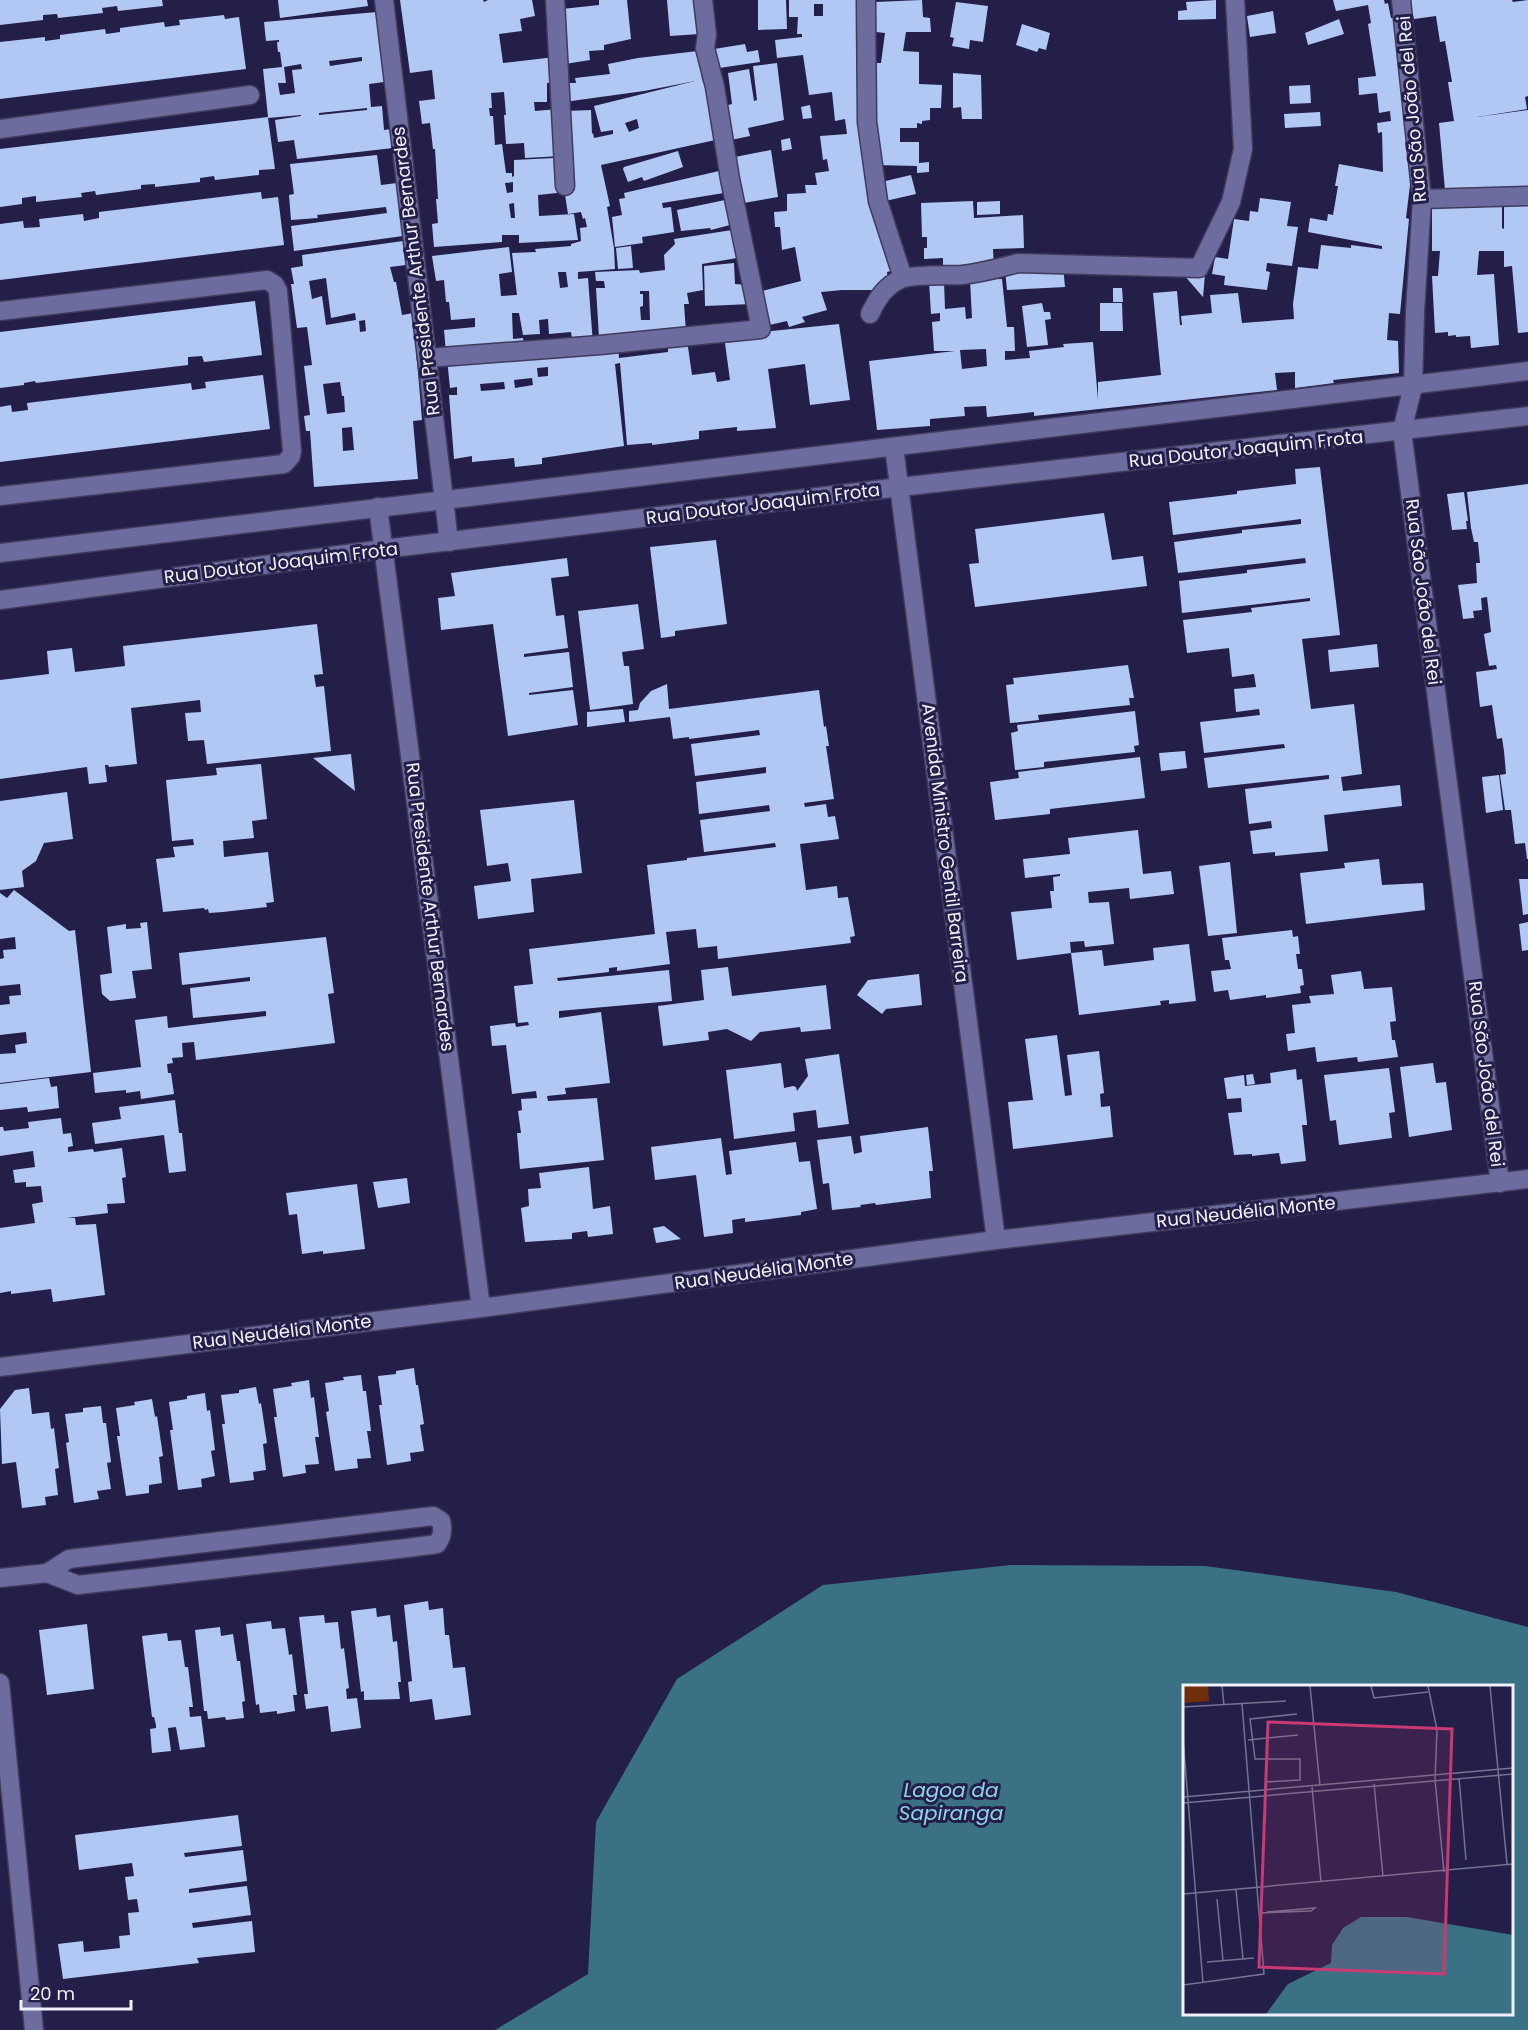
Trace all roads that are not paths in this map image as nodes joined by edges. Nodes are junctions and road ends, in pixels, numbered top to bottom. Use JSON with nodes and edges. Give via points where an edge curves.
{"nodes":[{"id":1,"x":384,"y":0,"type":"edge"},
{"id":2,"x":555,"y":0,"type":"edge"},
{"id":3,"x":703,"y":0,"type":"edge"},
{"id":4,"x":867,"y":0,"type":"edge"},
{"id":5,"x":1235,"y":0,"type":"edge"},
{"id":6,"x":1401,"y":0,"type":"edge"},
{"id":7,"x":250,"y":95,"type":"dead end"},
{"id":8,"x":0,"y":129,"type":"edge"},
{"id":9,"x":565,"y":186,"type":"dead end"},
{"id":10,"x":1528,"y":196,"type":"edge"},
{"id":11,"x":1422,"y":199,"type":"junction"},
{"id":12,"x":903,"y":278,"type":"junction"},
{"id":13,"x":0,"y":311,"type":"edge"},
{"id":14,"x":870,"y":314,"type":"dead end"},
{"id":15,"x":427,"y":358,"type":"junction"},
{"id":16,"x":1528,"y":371,"type":"edge"},
{"id":17,"x":1413,"y":386,"type":"junction"},
{"id":18,"x":1528,"y":416,"type":"edge"},
{"id":19,"x":1402,"y":431,"type":"junction"},
{"id":20,"x":894,"y":447,"type":"junction"},
{"id":21,"x":900,"y":487,"type":"junction"},
{"id":22,"x":0,"y":496,"type":"edge"},
{"id":23,"x":443,"y":500,"type":"junction"},
{"id":24,"x":378,"y":507,"type":"junction"},
{"id":25,"x":448,"y":542,"type":"junction"},
{"id":26,"x":384,"y":549,"type":"junction"},
{"id":27,"x":0,"y":553,"type":"edge"},
{"id":28,"x":0,"y":600,"type":"edge"},
{"id":29,"x":1528,"y":1179,"type":"edge"},
{"id":30,"x":1500,"y":1183,"type":"junction"},
{"id":31,"x":996,"y":1240,"type":"junction"},
{"id":32,"x":481,"y":1308,"type":"junction"},
{"id":33,"x":0,"y":1366,"type":"edge"},
{"id":34,"x":46,"y":1573,"type":"junction"},
{"id":35,"x":0,"y":1578,"type":"edge"},
{"id":36,"x":0,"y":1683,"type":"edge"},
{"id":37,"x":34,"y":2030,"type":"edge"}],
"edges":[{"from":1,"to":15,"type":"street","name":"Rua Presidente Arthur Bernardes"},
{"from":2,"to":9,"type":"street"},
{"from":3,"to":15,"type":"street","via":[[705,48],[761,329]]},
{"from":4,"to":12,"type":"street","via":[[867,122],[878,201]]},
{"from":5,"to":12,"type":"street","via":[[1243,149],[1231,202],[1199,268],[1018,263],[963,275]]},
{"from":6,"to":11,"type":"street","name":"Rua São João del Rei"},
{"from":7,"to":8,"type":"street"},
{"from":10,"to":11,"type":"street"},
{"from":11,"to":17,"type":"street","name":"Rua São João del Rei"},
{"from":12,"to":14,"type":"street","via":[[887,287]]},
{"from":13,"to":22,"type":"street","via":[[272,282],[278,291],[292,451],[284,464]]},
{"from":15,"to":23,"type":"street","name":"Rua Presidente Arthur Bernardes"},
{"from":16,"to":17,"type":"street"},
{"from":17,"to":19,"type":"street","name":"Rua São João del Rei"},
{"from":17,"to":20,"type":"street"},
{"from":18,"to":19,"type":"street","name":"Rua Doutor Joaquim Frota"},
{"from":19,"to":21,"type":"street","name":"Rua Doutor Joaquim Frota"},
{"from":19,"to":30,"type":"street","name":"Rua São João del Rei"},
{"from":20,"to":21,"type":"street","name":"Avenida Ministro Gentil Barreira"},
{"from":20,"to":23,"type":"street"},
{"from":21,"to":25,"type":"street","name":"Rua Doutor Joaquim Frota"},
{"from":21,"to":31,"type":"street","name":"Avenida Ministro Gentil Barreira"},
{"from":23,"to":24,"type":"street"},
{"from":23,"to":25,"type":"street","name":"Rua Presidente Arthur Bernardes"},
{"from":24,"to":26,"type":"street","name":"Rua Presidente Arthur Bernardes"},
{"from":24,"to":27,"type":"street"},
{"from":25,"to":26,"type":"street","name":"Rua Doutor Joaquim Frota"},
{"from":26,"to":28,"type":"street","name":"Rua Doutor Joaquim Frota"},
{"from":26,"to":32,"type":"street","name":"Rua Presidente Arthur Bernardes"},
{"from":29,"to":30,"type":"street","name":"Rua Neudélia Monte"},
{"from":30,"to":31,"type":"street","name":"Rua Neudélia Monte"},
{"from":31,"to":32,"type":"street","name":"Rua Neudélia Monte"},
{"from":32,"to":33,"type":"street","name":"Rua Neudélia Monte"},
{"from":34,"to":34,"type":"street","via":[[78,1585],[407,1548],[437,1544],[442,1526],[433,1516],[69,1559]]},
{"from":34,"to":35,"type":"street"},
{"from":36,"to":37,"type":"street"}]}
